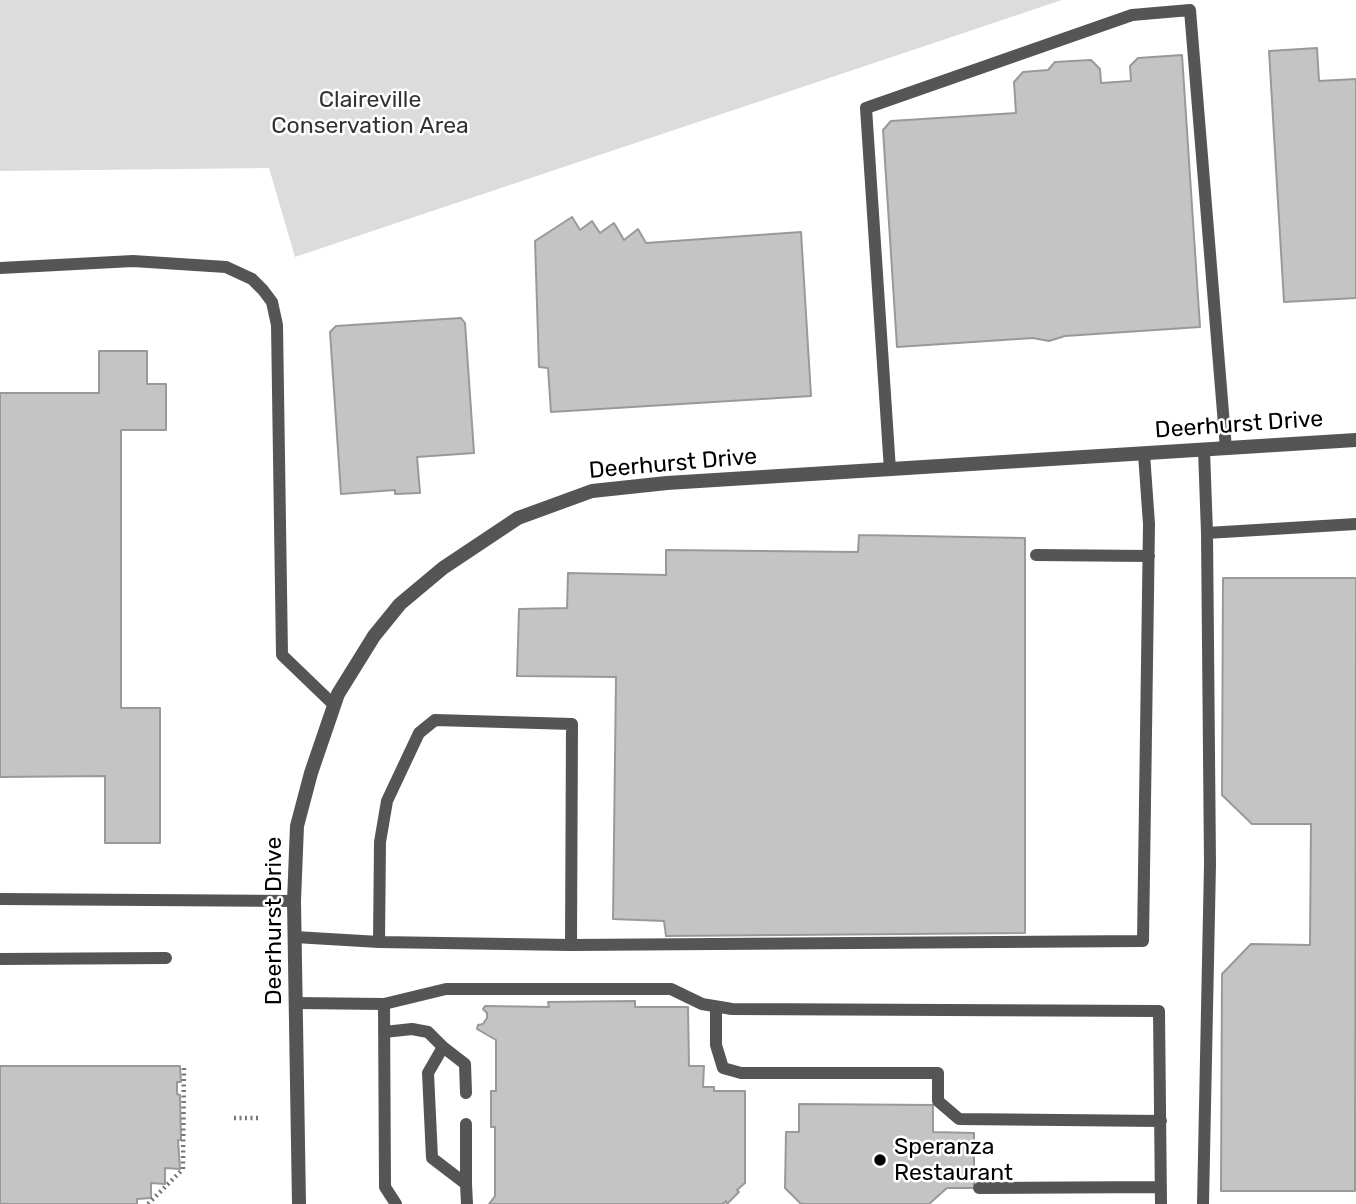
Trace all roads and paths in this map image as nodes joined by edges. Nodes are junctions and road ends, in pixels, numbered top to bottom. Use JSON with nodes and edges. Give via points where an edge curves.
{"nodes":[{"id":1,"x":0,"y":268,"type":"edge"},
{"id":2,"x":1356,"y":440,"type":"edge"},
{"id":3,"x":1226,"y":449,"type":"junction"},
{"id":4,"x":1204,"y":450,"type":"junction"},
{"id":5,"x":1144,"y":454,"type":"junction"},
{"id":6,"x":890,"y":470,"type":"junction"},
{"id":7,"x":1356,"y":524,"type":"edge"},
{"id":8,"x":1207,"y":533,"type":"junction"},
{"id":9,"x":1036,"y":555,"type":"dead end"},
{"id":10,"x":1149,"y":556,"type":"junction"},
{"id":11,"x":334,"y":705,"type":"junction"},
{"id":12,"x":0,"y":899,"type":"edge"},
{"id":13,"x":294,"y":901,"type":"junction"},
{"id":14,"x":295,"y":937,"type":"junction"},
{"id":15,"x":379,"y":942,"type":"junction"},
{"id":16,"x":571,"y":945,"type":"junction"},
{"id":17,"x":166,"y":958,"type":"dead end"},
{"id":18,"x":0,"y":960,"type":"edge"},
{"id":19,"x":296,"y":1003,"type":"junction"},
{"id":20,"x":384,"y":1004,"type":"junction"},
{"id":21,"x":716,"y":1007,"type":"junction"},
{"id":22,"x":384,"y":1031,"type":"junction"},
{"id":23,"x":443,"y":1047,"type":"junction"},
{"id":24,"x":184,"y":1065,"type":"dead end"},
{"id":25,"x":466,"y":1093,"type":"dead end"},
{"id":26,"x":234,"y":1118,"type":"dead end"},
{"id":27,"x":260,"y":1118,"type":"dead end"},
{"id":28,"x":1161,"y":1121,"type":"junction"},
{"id":29,"x":467,"y":1124,"type":"dead end"},
{"id":30,"x":466,"y":1184,"type":"junction"},
{"id":31,"x":1161,"y":1187,"type":"junction"},
{"id":32,"x":979,"y":1188,"type":"dead end"},
{"id":33,"x":148,"y":1204,"type":"edge"},
{"id":34,"x":299,"y":1204,"type":"edge"},
{"id":35,"x":396,"y":1204,"type":"edge"},
{"id":36,"x":467,"y":1204,"type":"edge"},
{"id":37,"x":1161,"y":1204,"type":"edge"},
{"id":38,"x":1203,"y":1204,"type":"edge"}],
"edges":[{"from":1,"to":11,"type":"lane","via":[[133,261],[226,267],[252,279],[272,302],[278,349],[282,655]]},
{"from":2,"to":3,"type":"street","name":"Deerhurst Drive"},
{"from":3,"to":4,"type":"street","name":"Deerhurst Drive"},
{"from":3,"to":6,"type":"lane","via":[[1190,10],[1132,15],[866,108]]},
{"from":4,"to":5,"type":"street","name":"Deerhurst Drive"},
{"from":4,"to":8,"type":"lane"},
{"from":5,"to":6,"type":"street","name":"Deerhurst Drive"},
{"from":5,"to":10,"type":"lane"},
{"from":6,"to":11,"type":"street","name":"Deerhurst Drive","via":[[592,492],[518,518],[443,568],[400,604],[374,636]]},
{"from":7,"to":8,"type":"lane"},
{"from":8,"to":38,"type":"lane","via":[[1210,864]]},
{"from":9,"to":10,"type":"lane"},
{"from":10,"to":16,"type":"lane","via":[[1143,941]]},
{"from":11,"to":13,"type":"street","name":"Deerhurst Drive","via":[[297,826]]},
{"from":12,"to":13,"type":"lane"},
{"from":13,"to":14,"type":"street","name":"Deerhurst Drive"},
{"from":14,"to":15,"type":"lane"},
{"from":14,"to":19,"type":"street","name":"Deerhurst Drive"},
{"from":15,"to":16,"type":"lane"},
{"from":15,"to":16,"type":"lane","via":[[380,842],[387,801],[419,733],[435,720],[572,724]]},
{"from":17,"to":18,"type":"lane"},
{"from":19,"to":20,"type":"lane"},
{"from":19,"to":34,"type":"street","name":"Deerhurst Drive"},
{"from":20,"to":21,"type":"lane","via":[[446,989],[671,989]]},
{"from":20,"to":22,"type":"lane"},
{"from":21,"to":28,"type":"lane","via":[[716,1045],[723,1068],[741,1073],[938,1073],[938,1101],[959,1119]]},
{"from":21,"to":28,"type":"lane","via":[[1159,1011]]},
{"from":22,"to":23,"type":"lane","via":[[428,1032]]},
{"from":22,"to":35,"type":"lane","via":[[384,1187]]},
{"from":23,"to":25,"type":"lane","via":[[465,1064]]},
{"from":23,"to":30,"type":"lane","via":[[428,1073],[432,1158]]},
{"from":24,"to":33,"type":"path","via":[[183,1169]]},
{"from":26,"to":27,"type":"path"},
{"from":28,"to":31,"type":"lane"},
{"from":29,"to":30,"type":"lane"},
{"from":30,"to":36,"type":"lane"},
{"from":31,"to":32,"type":"lane"},
{"from":31,"to":37,"type":"lane"}]}
